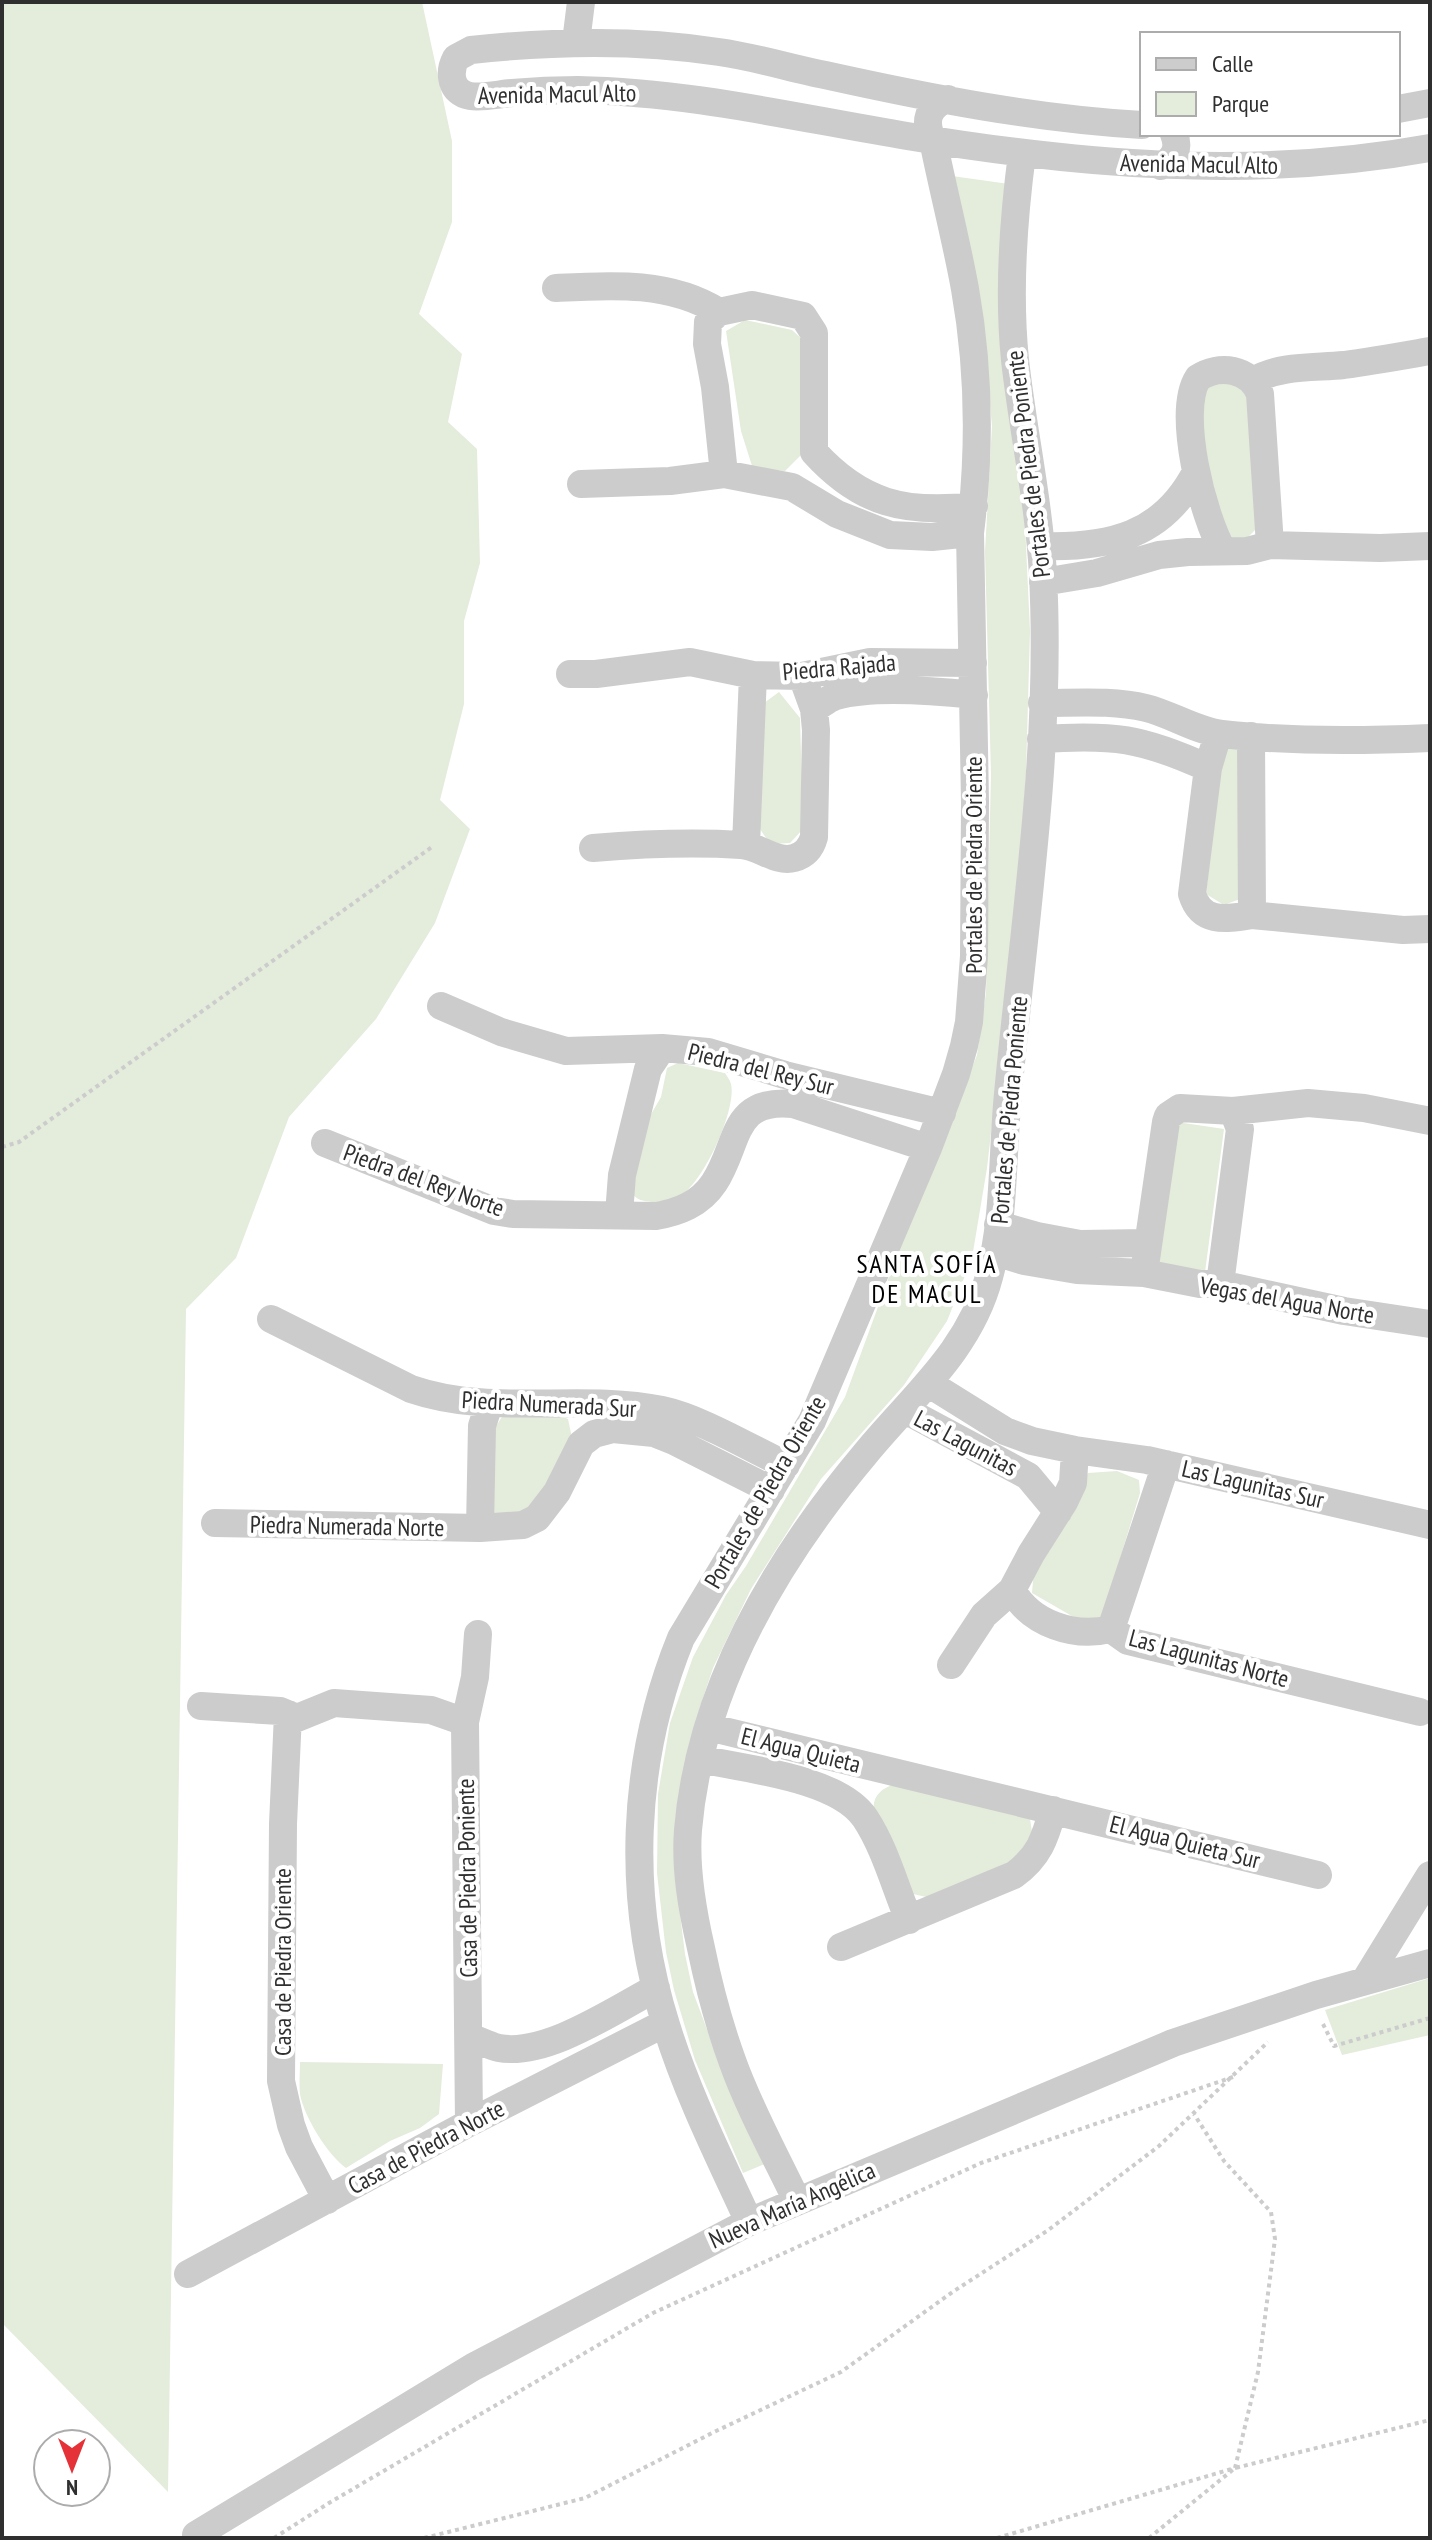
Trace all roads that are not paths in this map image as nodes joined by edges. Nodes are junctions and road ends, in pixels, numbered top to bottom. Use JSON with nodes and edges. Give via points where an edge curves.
{"nodes":[{"id":1,"x":581,"y":2,"type":"edge"},
{"id":2,"x":576,"y":42,"type":"junction"},
{"id":3,"x":824,"y":75,"type":"junction"},
{"id":4,"x":948,"y":99,"type":"junction"},
{"id":5,"x":1430,"y":103,"type":"edge"},
{"id":6,"x":1400,"y":109,"type":"edge"},
{"id":7,"x":807,"y":118,"type":"junction"},
{"id":8,"x":1140,"y":125,"type":"edge"},
{"id":9,"x":1174,"y":136,"type":"edge"},
{"id":10,"x":933,"y":140,"type":"junction"},
{"id":11,"x":1430,"y":148,"type":"edge"},
{"id":12,"x":1022,"y":154,"type":"junction"},
{"id":13,"x":1161,"y":166,"type":"junction"},
{"id":14,"x":556,"y":288,"type":"dead end"},
{"id":15,"x":719,"y":312,"type":"junction"},
{"id":16,"x":1430,"y":351,"type":"edge"},
{"id":17,"x":1253,"y":381,"type":"junction"},
{"id":18,"x":814,"y":452,"type":"junction"},
{"id":19,"x":1196,"y":472,"type":"junction"},
{"id":20,"x":724,"y":474,"type":"junction"},
{"id":21,"x":581,"y":484,"type":"dead end"},
{"id":22,"x":792,"y":487,"type":"junction"},
{"id":23,"x":972,"y":519,"type":"junction"},
{"id":24,"x":1270,"y":545,"type":"junction"},
{"id":25,"x":1041,"y":546,"type":"junction"},
{"id":26,"x":1430,"y":546,"type":"edge"},
{"id":27,"x":1223,"y":551,"type":"junction"},
{"id":28,"x":1043,"y":582,"type":"junction"},
{"id":29,"x":973,"y":663,"type":"junction"},
{"id":30,"x":570,"y":674,"type":"dead end"},
{"id":31,"x":753,"y":675,"type":"junction"},
{"id":32,"x":802,"y":676,"type":"junction"},
{"id":33,"x":974,"y":695,"type":"junction"},
{"id":34,"x":1042,"y":703,"type":"junction"},
{"id":35,"x":814,"y":709,"type":"junction"},
{"id":36,"x":1218,"y":734,"type":"junction"},
{"id":37,"x":1251,"y":736,"type":"junction"},
{"id":38,"x":1430,"y":738,"type":"edge"},
{"id":39,"x":1041,"y":739,"type":"junction"},
{"id":40,"x":1208,"y":768,"type":"junction"},
{"id":41,"x":746,"y":845,"type":"junction"},
{"id":42,"x":593,"y":848,"type":"dead end"},
{"id":43,"x":1252,"y":915,"type":"junction"},
{"id":44,"x":1430,"y":929,"type":"edge"},
{"id":45,"x":441,"y":1006,"type":"dead end"},
{"id":46,"x":662,"y":1048,"type":"junction"},
{"id":47,"x":736,"y":1060,"type":"junction"},
{"id":48,"x":1233,"y":1111,"type":"junction"},
{"id":49,"x":942,"y":1113,"type":"junction"},
{"id":50,"x":744,"y":1117,"type":"junction"},
{"id":51,"x":1430,"y":1121,"type":"edge"},
{"id":52,"x":325,"y":1143,"type":"dead end"},
{"id":53,"x":928,"y":1148,"type":"junction"},
{"id":54,"x":619,"y":1214,"type":"junction"},
{"id":55,"x":996,"y":1238,"type":"junction"},
{"id":56,"x":1147,"y":1243,"type":"junction"},
{"id":57,"x":1144,"y":1273,"type":"junction"},
{"id":58,"x":1220,"y":1284,"type":"junction"},
{"id":59,"x":271,"y":1319,"type":"dead end"},
{"id":60,"x":1430,"y":1324,"type":"edge"},
{"id":61,"x":928,"y":1383,"type":"junction"},
{"id":62,"x":559,"y":1403,"type":"junction"},
{"id":63,"x":489,"y":1404,"type":"junction"},
{"id":64,"x":905,"y":1410,"type":"junction"},
{"id":65,"x":581,"y":1444,"type":"junction"},
{"id":66,"x":1075,"y":1450,"type":"junction"},
{"id":67,"x":1166,"y":1464,"type":"junction"},
{"id":68,"x":786,"y":1465,"type":"junction"},
{"id":69,"x":771,"y":1490,"type":"junction"},
{"id":70,"x":1058,"y":1512,"type":"junction"},
{"id":71,"x":215,"y":1523,"type":"dead end"},
{"id":72,"x":1430,"y":1525,"type":"edge"},
{"id":73,"x":480,"y":1528,"type":"junction"},
{"id":74,"x":1012,"y":1590,"type":"junction"},
{"id":75,"x":1111,"y":1629,"type":"junction"},
{"id":76,"x":478,"y":1634,"type":"dead end"},
{"id":77,"x":951,"y":1665,"type":"dead end"},
{"id":78,"x":201,"y":1706,"type":"dead end"},
{"id":79,"x":1420,"y":1712,"type":"dead end"},
{"id":80,"x":288,"y":1714,"type":"junction"},
{"id":81,"x":465,"y":1722,"type":"junction"},
{"id":82,"x":708,"y":1727,"type":"junction"},
{"id":83,"x":700,"y":1759,"type":"junction"},
{"id":84,"x":895,"y":1772,"type":"junction"},
{"id":85,"x":859,"y":1810,"type":"junction"},
{"id":86,"x":1053,"y":1810,"type":"junction"},
{"id":87,"x":1318,"y":1875,"type":"dead end"},
{"id":88,"x":1430,"y":1875,"type":"edge"},
{"id":89,"x":909,"y":1920,"type":"junction"},
{"id":90,"x":841,"y":1947,"type":"dead end"},
{"id":91,"x":1430,"y":1963,"type":"edge"},
{"id":92,"x":1366,"y":1979,"type":"junction"},
{"id":93,"x":656,"y":1988,"type":"junction"},
{"id":94,"x":665,"y":2023,"type":"junction"},
{"id":95,"x":469,"y":2037,"type":"junction"},
{"id":96,"x":469,"y":2123,"type":"junction"},
{"id":97,"x":327,"y":2200,"type":"junction"},
{"id":98,"x":797,"y":2201,"type":"junction"},
{"id":99,"x":749,"y":2222,"type":"junction"},
{"id":100,"x":188,"y":2274,"type":"dead end"},
{"id":101,"x":196,"y":2535,"type":"dead end"}],
"edges":[{"from":1,"to":2,"type":"street"},
{"from":2,"to":3,"type":"street","name":"Avenida Macul Alto","via":[[719,51]]},
{"from":2,"to":7,"type":"street","name":"Avenida Macul Alto","via":[[471,50],[456,58],[452,82],[469,96],[548,89],[629,91]]},
{"from":3,"to":4,"type":"street","name":"Avenida Macul Alto"},
{"from":3,"to":7,"type":"street","via":[[803,93]]},
{"from":4,"to":8,"type":"street","name":"Avenida Macul Alto"},
{"from":4,"to":10,"type":"street","name":"Portales de Piedra Oriente","via":[[930,111],[927,126]]},
{"from":5,"to":6,"type":"street"},
{"from":7,"to":10,"type":"street","name":"Avenida Macul Alto"},
{"from":9,"to":13,"type":"street","via":[[1174,156]]},
{"from":10,"to":12,"type":"street","name":"Avenida Macul Alto"},
{"from":10,"to":23,"type":"street","name":"Portales de Piedra Oriente","via":[[972,338]]},
{"from":11,"to":13,"type":"street","name":"Avenida Macul Alto","via":[[1293,165]]},
{"from":12,"to":13,"type":"street","name":"Avenida Macul Alto"},
{"from":12,"to":25,"type":"street","name":"Portales de Piedra Poniente","via":[[1013,229],[1012,313]]},
{"from":14,"to":15,"type":"street","via":[[648,287],[703,302]]},
{"from":15,"to":18,"type":"street","via":[[752,305],[803,316],[814,333]]},
{"from":15,"to":20,"type":"street","via":[[708,322],[707,344]]},
{"from":16,"to":17,"type":"street","via":[[1275,371]]},
{"from":17,"to":19,"type":"street","via":[[1218,369],[1194,383],[1190,406]]},
{"from":17,"to":24,"type":"street","via":[[1260,394]]},
{"from":18,"to":22,"type":"street"},
{"from":18,"to":23,"type":"street","via":[[842,480],[877,499]]},
{"from":19,"to":25,"type":"street","via":[[1171,511],[1141,530],[1108,541]]},
{"from":19,"to":27,"type":"street"},
{"from":20,"to":21,"type":"street"},
{"from":20,"to":22,"type":"street"},
{"from":22,"to":23,"type":"street","via":[[837,514],[890,535],[932,537]]},
{"from":23,"to":29,"type":"street","name":"Portales de Piedra Oriente"},
{"from":24,"to":26,"type":"street"},
{"from":24,"to":27,"type":"street"},
{"from":25,"to":28,"type":"street","name":"Portales de Piedra Poniente"},
{"from":27,"to":28,"type":"street","via":[[1159,555]]},
{"from":28,"to":34,"type":"street","name":"Portales de Piedra Poniente"},
{"from":29,"to":32,"type":"street","name":"Piedra Rajada","via":[[870,662]]},
{"from":29,"to":33,"type":"street","name":"Portales de Piedra Oriente"},
{"from":30,"to":31,"type":"street","name":"Piedra Rajada","via":[[690,662]]},
{"from":31,"to":32,"type":"street","name":"Piedra Rajada"},
{"from":31,"to":41,"type":"street"},
{"from":32,"to":35,"type":"street"},
{"from":33,"to":35,"type":"street","via":[[861,693],[834,696]]},
{"from":33,"to":49,"type":"street","name":"Portales de Piedra Oriente","via":[[972,994],[964,1046]]},
{"from":34,"to":36,"type":"street","via":[[1132,705]]},
{"from":34,"to":39,"type":"street","name":"Portales de Piedra Poniente"},
{"from":35,"to":41,"type":"street","via":[[812,846],[796,858],[784,859]]},
{"from":36,"to":37,"type":"street"},
{"from":36,"to":40,"type":"street"},
{"from":37,"to":38,"type":"street"},
{"from":37,"to":43,"type":"street"},
{"from":39,"to":40,"type":"street","via":[[1090,736],[1146,742]]},
{"from":39,"to":55,"type":"street","name":"Portales de Piedra Poniente"},
{"from":40,"to":43,"type":"street","via":[[1192,894],[1204,914]]},
{"from":41,"to":42,"type":"street"},
{"from":43,"to":44,"type":"street"},
{"from":45,"to":46,"type":"street","name":"Piedra del Rey Sur","via":[[501,1032],[566,1051]]},
{"from":46,"to":47,"type":"street","name":"Piedra del Rey Sur"},
{"from":46,"to":54,"type":"street","via":[[648,1069],[622,1175]]},
{"from":47,"to":49,"type":"street","name":"Piedra del Rey Sur"},
{"from":47,"to":50,"type":"street","via":[[747,1084]]},
{"from":48,"to":51,"type":"street","via":[[1308,1103]]},
{"from":48,"to":56,"type":"street","via":[[1180,1108],[1168,1116]]},
{"from":48,"to":58,"type":"street","via":[[1240,1129]]},
{"from":49,"to":53,"type":"street","name":"Portales de Piedra Oriente"},
{"from":50,"to":53,"type":"street","via":[[764,1105],[793,1104]]},
{"from":50,"to":54,"type":"street","name":"Piedra del Rey Norte","via":[[715,1182],[693,1204],[656,1216]]},
{"from":52,"to":54,"type":"street","name":"Piedra del Rey Norte","via":[[494,1211]]},
{"from":53,"to":68,"type":"street","name":"Portales de Piedra Oriente","via":[[812,1421]]},
{"from":55,"to":56,"type":"street"},
{"from":55,"to":57,"type":"street","name":"Vegas del Agua Norte","via":[[1024,1261]]},
{"from":55,"to":61,"type":"street","name":"Portales de Piedra Poniente","via":[[985,1291],[969,1328]]},
{"from":56,"to":57,"type":"street"},
{"from":57,"to":58,"type":"street","name":"Vegas del Agua Norte"},
{"from":58,"to":60,"type":"street","name":"Vegas del Agua Norte"},
{"from":59,"to":63,"type":"street","name":"Piedra Numerada Sur","via":[[411,1389]]},
{"from":61,"to":64,"type":"street","name":"Portales de Piedra Poniente"},
{"from":61,"to":66,"type":"street","name":"Las Lagunitas","via":[[1005,1431]]},
{"from":62,"to":63,"type":"street","name":"Piedra Numerada Sur"},
{"from":62,"to":65,"type":"street","via":[[577,1418]]},
{"from":62,"to":68,"type":"street","name":"Piedra Numerada Sur","via":[[665,1410]]},
{"from":63,"to":73,"type":"street","via":[[482,1426]]},
{"from":64,"to":70,"type":"street","name":"Las Lagunitas","via":[[1028,1476]]},
{"from":64,"to":82,"type":"street","name":"Portales de Piedra Poniente","via":[[814,1518],[770,1586]]},
{"from":65,"to":69,"type":"street","via":[[613,1429],[654,1433]]},
{"from":65,"to":73,"type":"street","name":"Piedra Numerada Norte","via":[[537,1518],[513,1527]]},
{"from":66,"to":67,"type":"street","name":"Las Lagunitas Sur"},
{"from":66,"to":70,"type":"street","via":[[1073,1483]]},
{"from":67,"to":72,"type":"street","name":"Las Lagunitas Sur"},
{"from":67,"to":75,"type":"street"},
{"from":68,"to":69,"type":"street","name":"Portales de Piedra Oriente"},
{"from":69,"to":93,"type":"street","name":"Portales de Piedra Oriente","via":[[681,1638],[649,1740],[639,1857]]},
{"from":70,"to":74,"type":"street"},
{"from":71,"to":73,"type":"street","name":"Piedra Numerada Norte"},
{"from":74,"to":75,"type":"street","name":"Las Lagunitas Norte","via":[[1020,1605],[1064,1631],[1092,1634]]},
{"from":74,"to":77,"type":"street","via":[[984,1615]]},
{"from":75,"to":79,"type":"street","name":"Las Lagunitas Norte","via":[[1128,1641]]},
{"from":76,"to":81,"type":"street","name":"Casa de Piedra Poniente"},
{"from":78,"to":80,"type":"street"},
{"from":80,"to":81,"type":"street","via":[[297,1718],[334,1703],[431,1710]]},
{"from":80,"to":97,"type":"street","name":"Casa de Piedra Oriente","via":[[281,2081],[299,2147]]},
{"from":81,"to":95,"type":"street","name":"Casa de Piedra Poniente"},
{"from":82,"to":83,"type":"street","name":"Portales de Piedra Poniente"},
{"from":82,"to":84,"type":"street","name":"El Agua Quieta"},
{"from":83,"to":85,"type":"street","name":"El Agua Quieta","via":[[825,1787]]},
{"from":83,"to":98,"type":"street","name":"Portales de Piedra Poniente","via":[[688,1863],[699,1941],[733,2065]]},
{"from":84,"to":85,"type":"street","name":"El Agua Quieta","via":[[870,1792]]},
{"from":84,"to":86,"type":"street","name":"El Agua Quieta"},
{"from":85,"to":89,"type":"street"},
{"from":86,"to":87,"type":"street","name":"El Agua Quieta Sur"},
{"from":86,"to":89,"type":"street","via":[[1042,1846],[1026,1866]]},
{"from":88,"to":92,"type":"street"},
{"from":89,"to":90,"type":"street"},
{"from":91,"to":92,"type":"street","name":"Nueva María Angélica"},
{"from":92,"to":98,"type":"street","name":"Nueva María Angélica","via":[[1173,2043]]},
{"from":93,"to":94,"type":"street","name":"Portales de Piedra Oriente"},
{"from":93,"to":95,"type":"street","via":[[556,2040],[527,2049],[498,2048]]},
{"from":94,"to":96,"type":"street","name":"Casa de Piedra Norte"},
{"from":94,"to":99,"type":"street","name":"Portales de Piedra Oriente","via":[[693,2101]]},
{"from":95,"to":96,"type":"street","name":"Casa de Piedra Poniente"},
{"from":96,"to":97,"type":"street","name":"Casa de Piedra Norte"},
{"from":97,"to":100,"type":"street","name":"Casa de Piedra Norte"},
{"from":98,"to":99,"type":"street","name":"Nueva María Angélica"},
{"from":99,"to":101,"type":"street","name":"Nueva María Angélica","via":[[473,2367]]}]}
